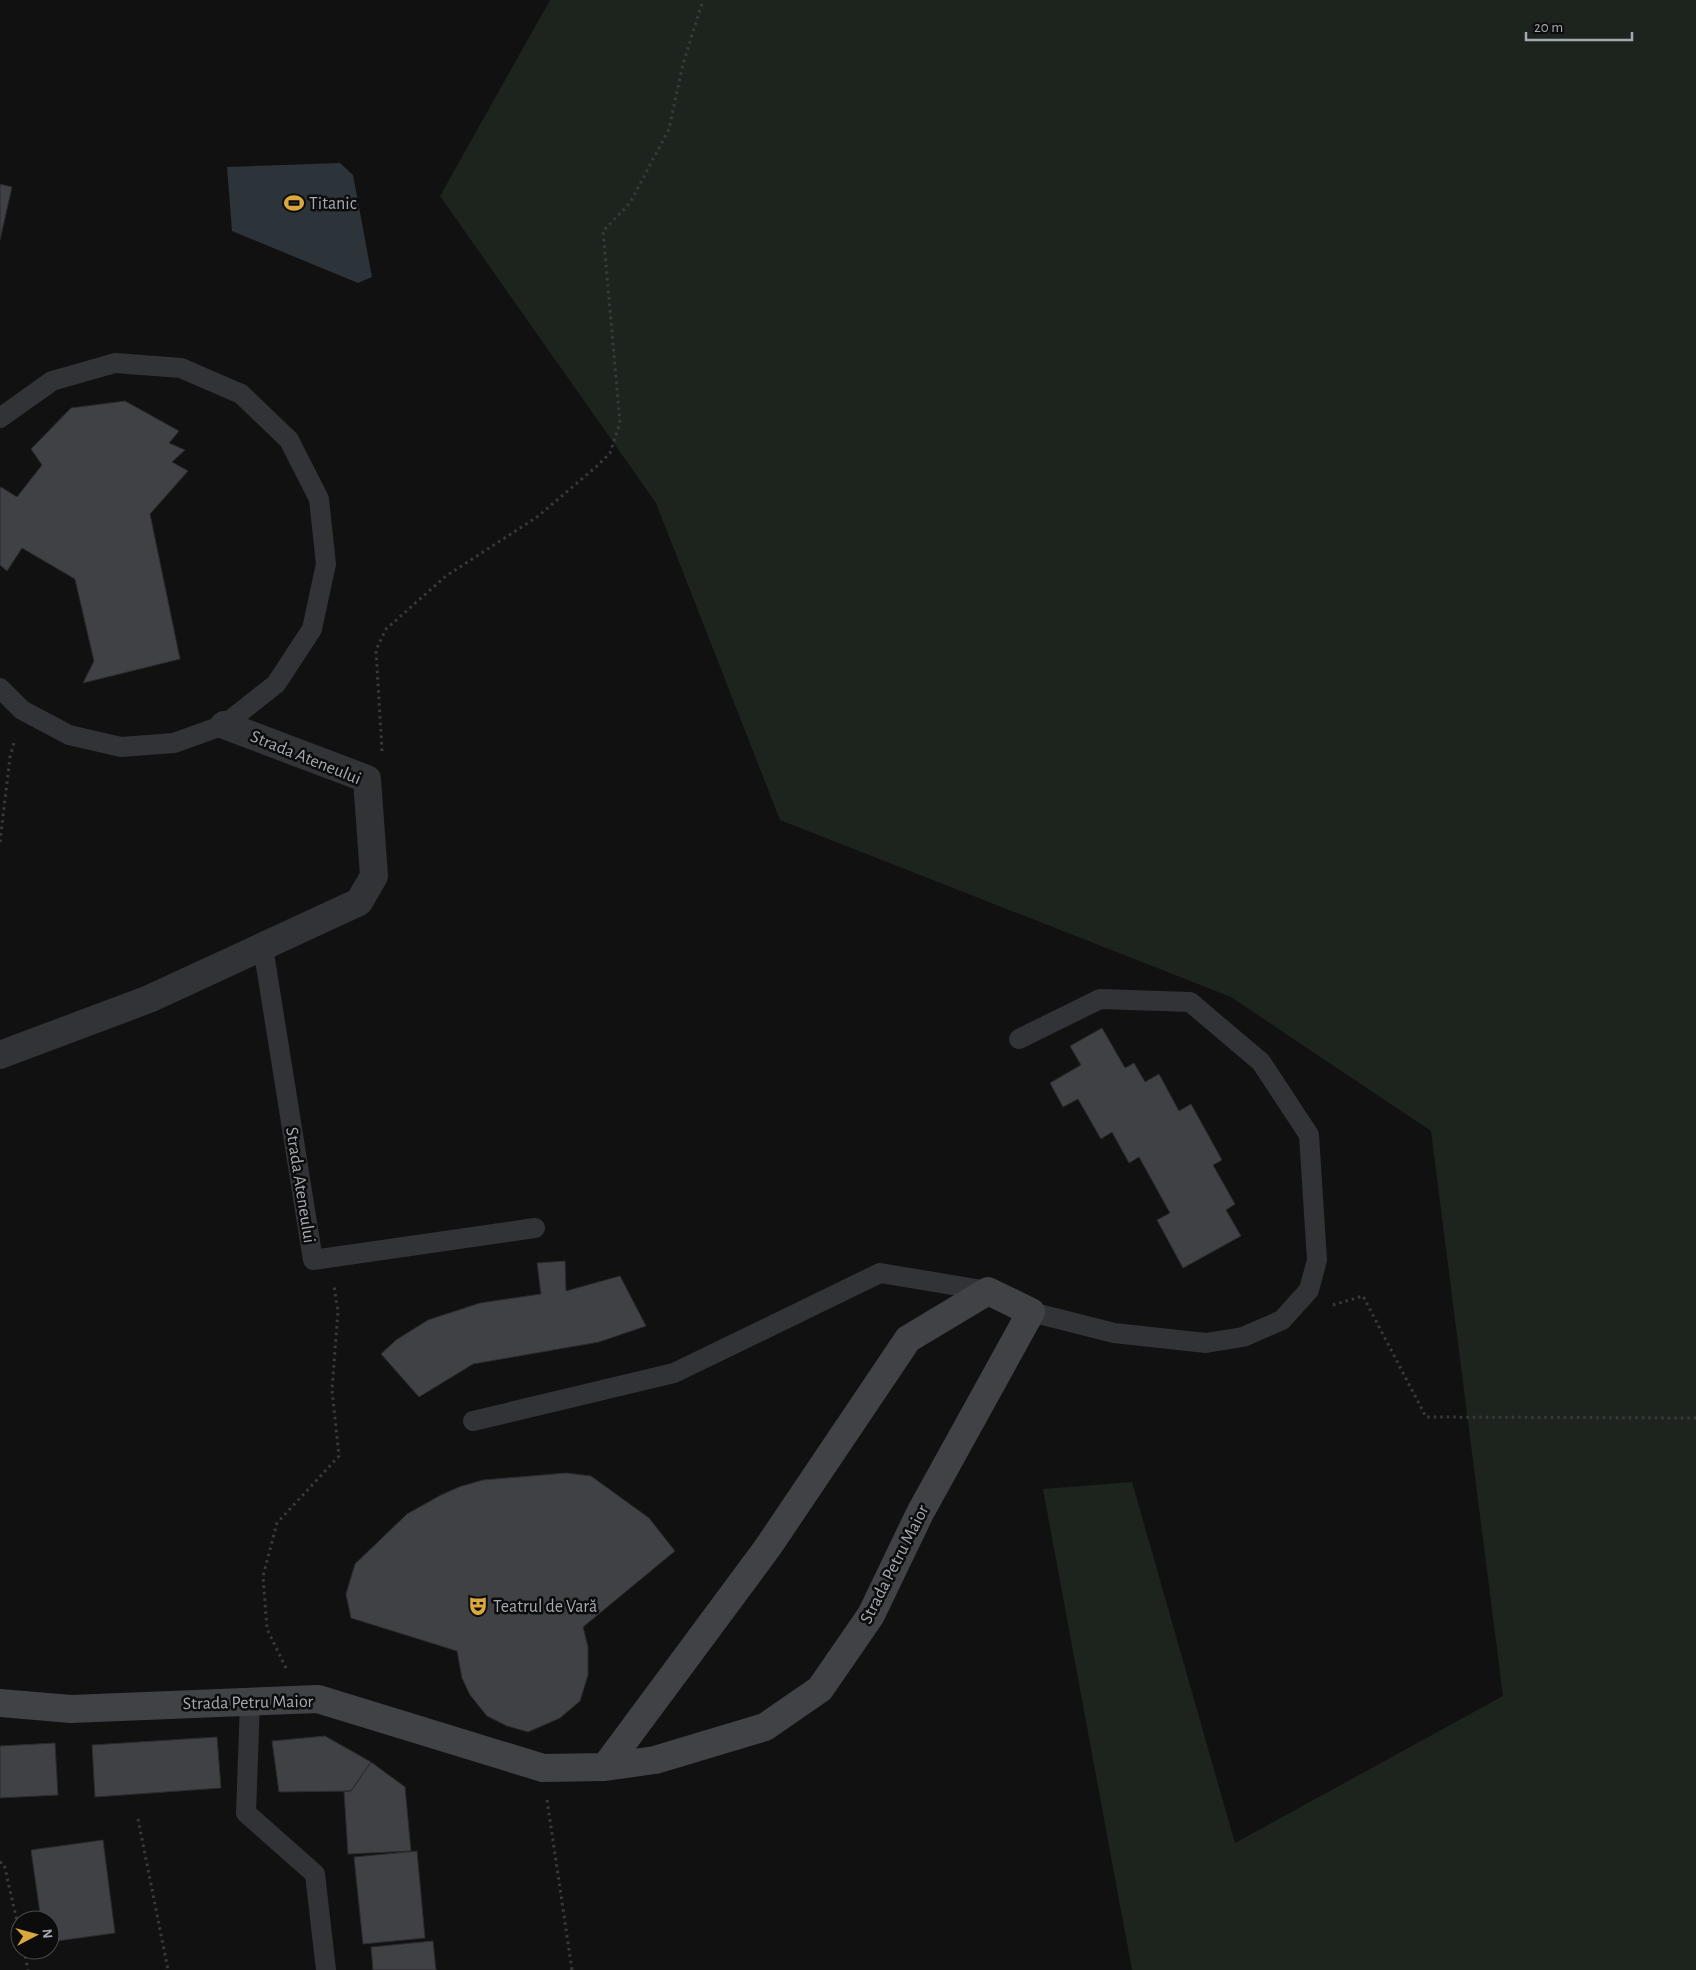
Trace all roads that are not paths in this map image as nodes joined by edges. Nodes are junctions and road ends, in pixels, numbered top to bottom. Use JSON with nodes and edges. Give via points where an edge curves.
{"nodes":[{"id":1,"x":0,"y":418,"type":"edge"},
{"id":2,"x":0,"y":688,"type":"edge"},
{"id":3,"x":224,"y":725,"type":"junction"},
{"id":4,"x":262,"y":947,"type":"junction"},
{"id":5,"x":1019,"y":1039,"type":"dead end"},
{"id":6,"x":0,"y":1055,"type":"edge"},
{"id":7,"x":535,"y":1228,"type":"dead end"},
{"id":8,"x":988,"y":1291,"type":"junction"},
{"id":9,"x":1031,"y":1312,"type":"junction"},
{"id":10,"x":473,"y":1421,"type":"dead end"},
{"id":11,"x":250,"y":1701,"type":"junction"},
{"id":12,"x":0,"y":1703,"type":"edge"},
{"id":13,"x":606,"y":1767,"type":"junction"},
{"id":14,"x":326,"y":1970,"type":"edge"}],
"edges":[{"from":1,"to":3,"type":"lane","name":"Strada Ateneului","via":[[52,381],[115,363],[181,368],[241,394],[289,440],[319,499],[326,564],[312,629],[276,684]]},
{"from":2,"to":3,"type":"lane","name":"Strada Ateneului","via":[[22,710],[69,735],[121,747],[174,743]]},
{"from":3,"to":4,"type":"street","name":"Strada Ateneului","via":[[367,779],[374,876],[359,902]]},
{"from":4,"to":6,"type":"street","name":"Strada Ateneului","via":[[149,999]]},
{"from":4,"to":7,"type":"lane","name":"Strada Ateneului","via":[[313,1260]]},
{"from":5,"to":9,"type":"lane","via":[[1100,999],[1190,1002],[1261,1062],[1309,1136],[1317,1260],[1309,1290],[1282,1320],[1243,1338],[1206,1342],[1114,1333]]},
{"from":8,"to":9,"type":"street"},
{"from":8,"to":10,"type":"lane","via":[[880,1273],[674,1373]]},
{"from":8,"to":13,"type":"street","via":[[908,1339],[768,1547]]},
{"from":9,"to":13,"type":"street","name":"Strada Petru Maior","via":[[920,1513],[870,1616],[820,1689],[766,1727],[655,1760]]},
{"from":11,"to":12,"type":"street","name":"Strada Petru Maior","via":[[71,1709]]},
{"from":11,"to":13,"type":"street","name":"Strada Petru Maior","via":[[318,1700],[543,1768]]},
{"from":11,"to":14,"type":"lane","via":[[246,1813],[315,1874]]}]}
